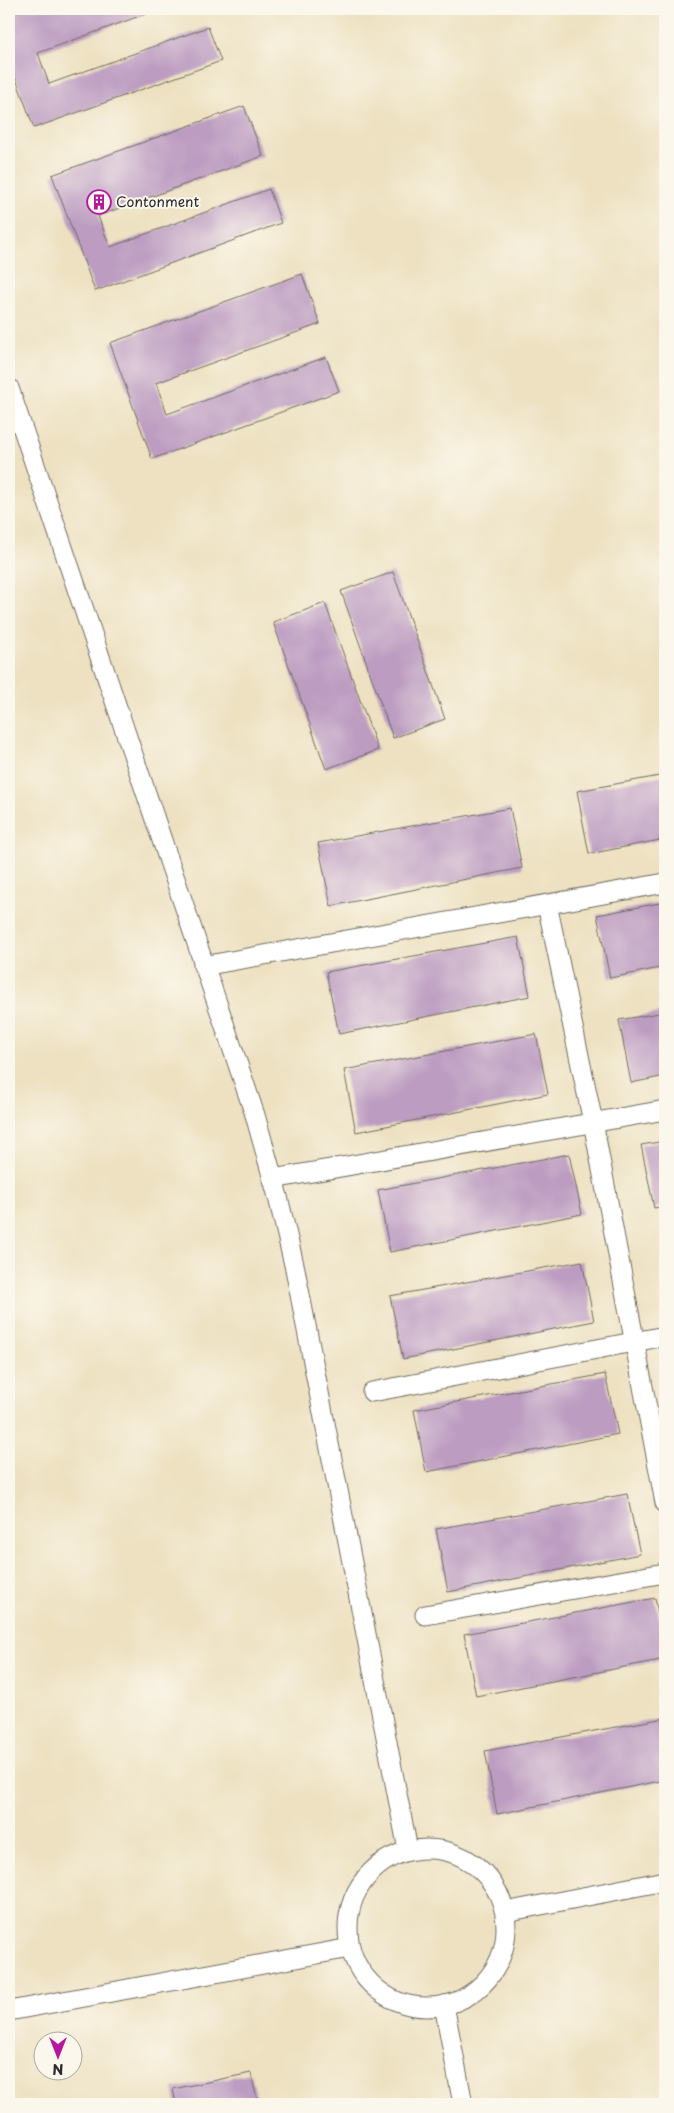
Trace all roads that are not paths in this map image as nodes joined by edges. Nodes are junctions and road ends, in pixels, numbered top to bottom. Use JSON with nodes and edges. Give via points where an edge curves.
{"nodes":[{"id":1,"x":9,"y":388,"type":"edge"},
{"id":2,"x":665,"y":883,"type":"edge"},
{"id":3,"x":547,"y":904,"type":"junction"},
{"id":4,"x":203,"y":966,"type":"junction"},
{"id":5,"x":665,"y":1110,"type":"edge"},
{"id":6,"x":593,"y":1122,"type":"junction"},
{"id":7,"x":273,"y":1179,"type":"junction"},
{"id":8,"x":665,"y":1336,"type":"edge"},
{"id":9,"x":635,"y":1341,"type":"junction"},
{"id":10,"x":372,"y":1392,"type":"dead end"},
{"id":11,"x":665,"y":1503,"type":"edge"},
{"id":12,"x":665,"y":1573,"type":"edge"},
{"id":13,"x":425,"y":1615,"type":"dead end"},
{"id":14,"x":408,"y":1850,"type":"junction"},
{"id":15,"x":665,"y":1882,"type":"edge"},
{"id":16,"x":505,"y":1912,"type":"junction"},
{"id":17,"x":350,"y":1948,"type":"junction"},
{"id":18,"x":444,"y":2005,"type":"junction"},
{"id":19,"x":9,"y":2011,"type":"edge"},
{"id":20,"x":464,"y":2104,"type":"edge"}],
"edges":[{"from":1,"to":4,"type":"lane"},
{"from":2,"to":3,"type":"lane"},
{"from":3,"to":4,"type":"lane"},
{"from":3,"to":6,"type":"lane"},
{"from":4,"to":7,"type":"lane","via":[[255,1115]]},
{"from":5,"to":6,"type":"lane"},
{"from":6,"to":7,"type":"lane"},
{"from":6,"to":9,"type":"lane"},
{"from":7,"to":14,"type":"lane","via":[[295,1269]]},
{"from":8,"to":9,"type":"lane"},
{"from":9,"to":10,"type":"lane"},
{"from":9,"to":11,"type":"lane"},
{"from":12,"to":13,"type":"lane"},
{"from":14,"to":16,"type":"lane","via":[[436,1848],[462,1856],[484,1872],[500,1894]]},
{"from":14,"to":17,"type":"lane","via":[[385,1860],[365,1876],[352,1899],[347,1923]]},
{"from":15,"to":16,"type":"lane"},
{"from":16,"to":18,"type":"lane","via":[[505,1948],[494,1972],[475,1992]]},
{"from":17,"to":18,"type":"lane","via":[[360,1972],[377,1990],[400,2003],[424,2007]]},
{"from":17,"to":19,"type":"lane"},
{"from":18,"to":20,"type":"lane"}]}
